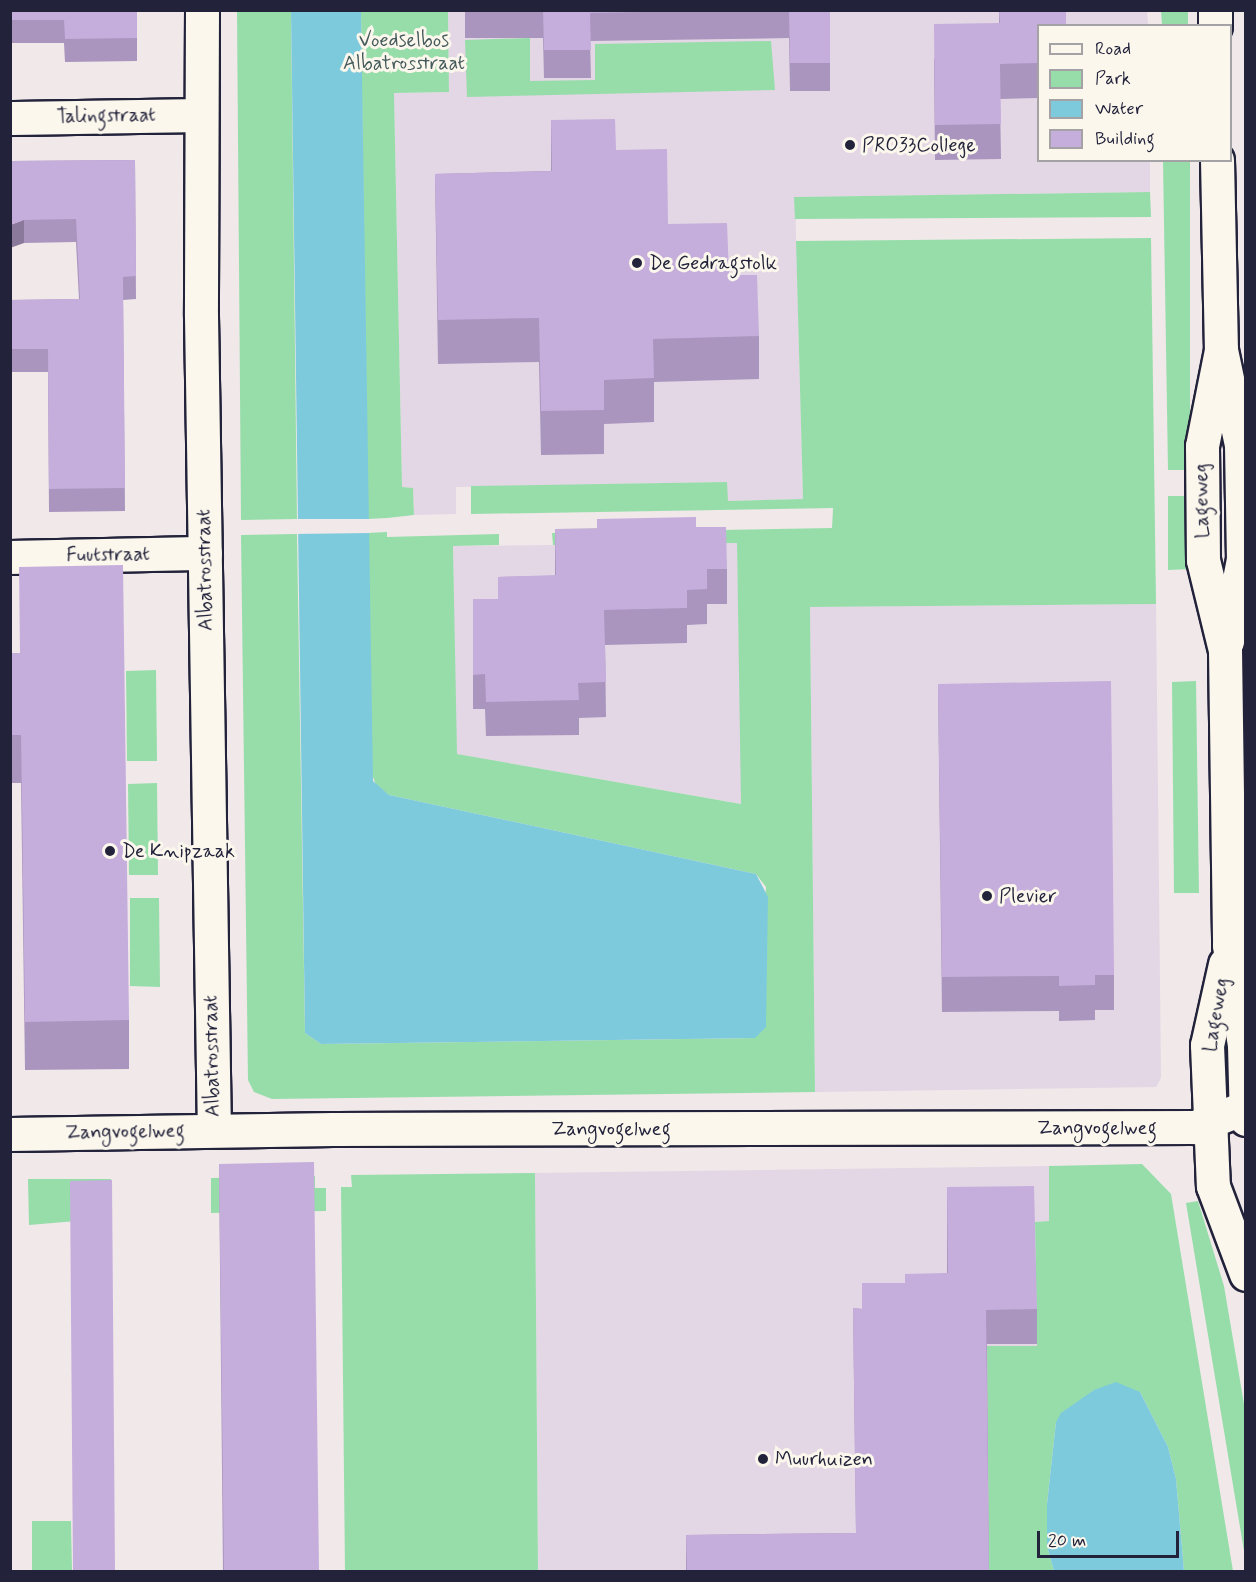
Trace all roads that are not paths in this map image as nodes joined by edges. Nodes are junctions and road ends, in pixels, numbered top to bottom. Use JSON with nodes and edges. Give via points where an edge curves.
{"nodes":[{"id":1,"x":202,"y":10,"type":"edge"},
{"id":2,"x":201,"y":115,"type":"junction"},
{"id":3,"x":10,"y":118,"type":"edge"},
{"id":4,"x":1217,"y":162,"type":"edge"},
{"id":5,"x":205,"y":554,"type":"junction"},
{"id":6,"x":10,"y":557,"type":"edge"},
{"id":7,"x":1229,"y":945,"type":"junction"},
{"id":8,"x":1245,"y":1111,"type":"edge"},
{"id":9,"x":1209,"y":1121,"type":"junction"},
{"id":10,"x":214,"y":1130,"type":"junction"},
{"id":11,"x":10,"y":1134,"type":"edge"},
{"id":12,"x":1245,"y":1274,"type":"edge"}],
"edges":[{"from":1,"to":2,"type":"street","name":"Albatrosstraat"},
{"from":2,"to":3,"type":"street","name":"Talingstraat"},
{"from":2,"to":5,"type":"street","name":"Albatrosstraat"},
{"from":4,"to":7,"type":"street","name":"Lageweg","via":[[1221,350],[1241,445],[1244,559],[1225,650]]},
{"from":5,"to":6,"type":"street","name":"Fuutstraat"},
{"from":5,"to":10,"type":"street","name":"Albatrosstraat"},
{"from":7,"to":8,"type":"street","name":"Lageweg","via":[[1244,1045]]},
{"from":7,"to":9,"type":"street","name":"Lageweg","via":[[1207,1045]]},
{"from":8,"to":9,"type":"street","name":"Lageweg"},
{"from":9,"to":10,"type":"street","name":"Zangvogelweg","via":[[1195,1127],[1166,1128]]},
{"from":9,"to":12,"type":"street","name":"Lageweg","via":[[1213,1186]]},
{"from":10,"to":11,"type":"street","name":"Zangvogelweg"}]}
